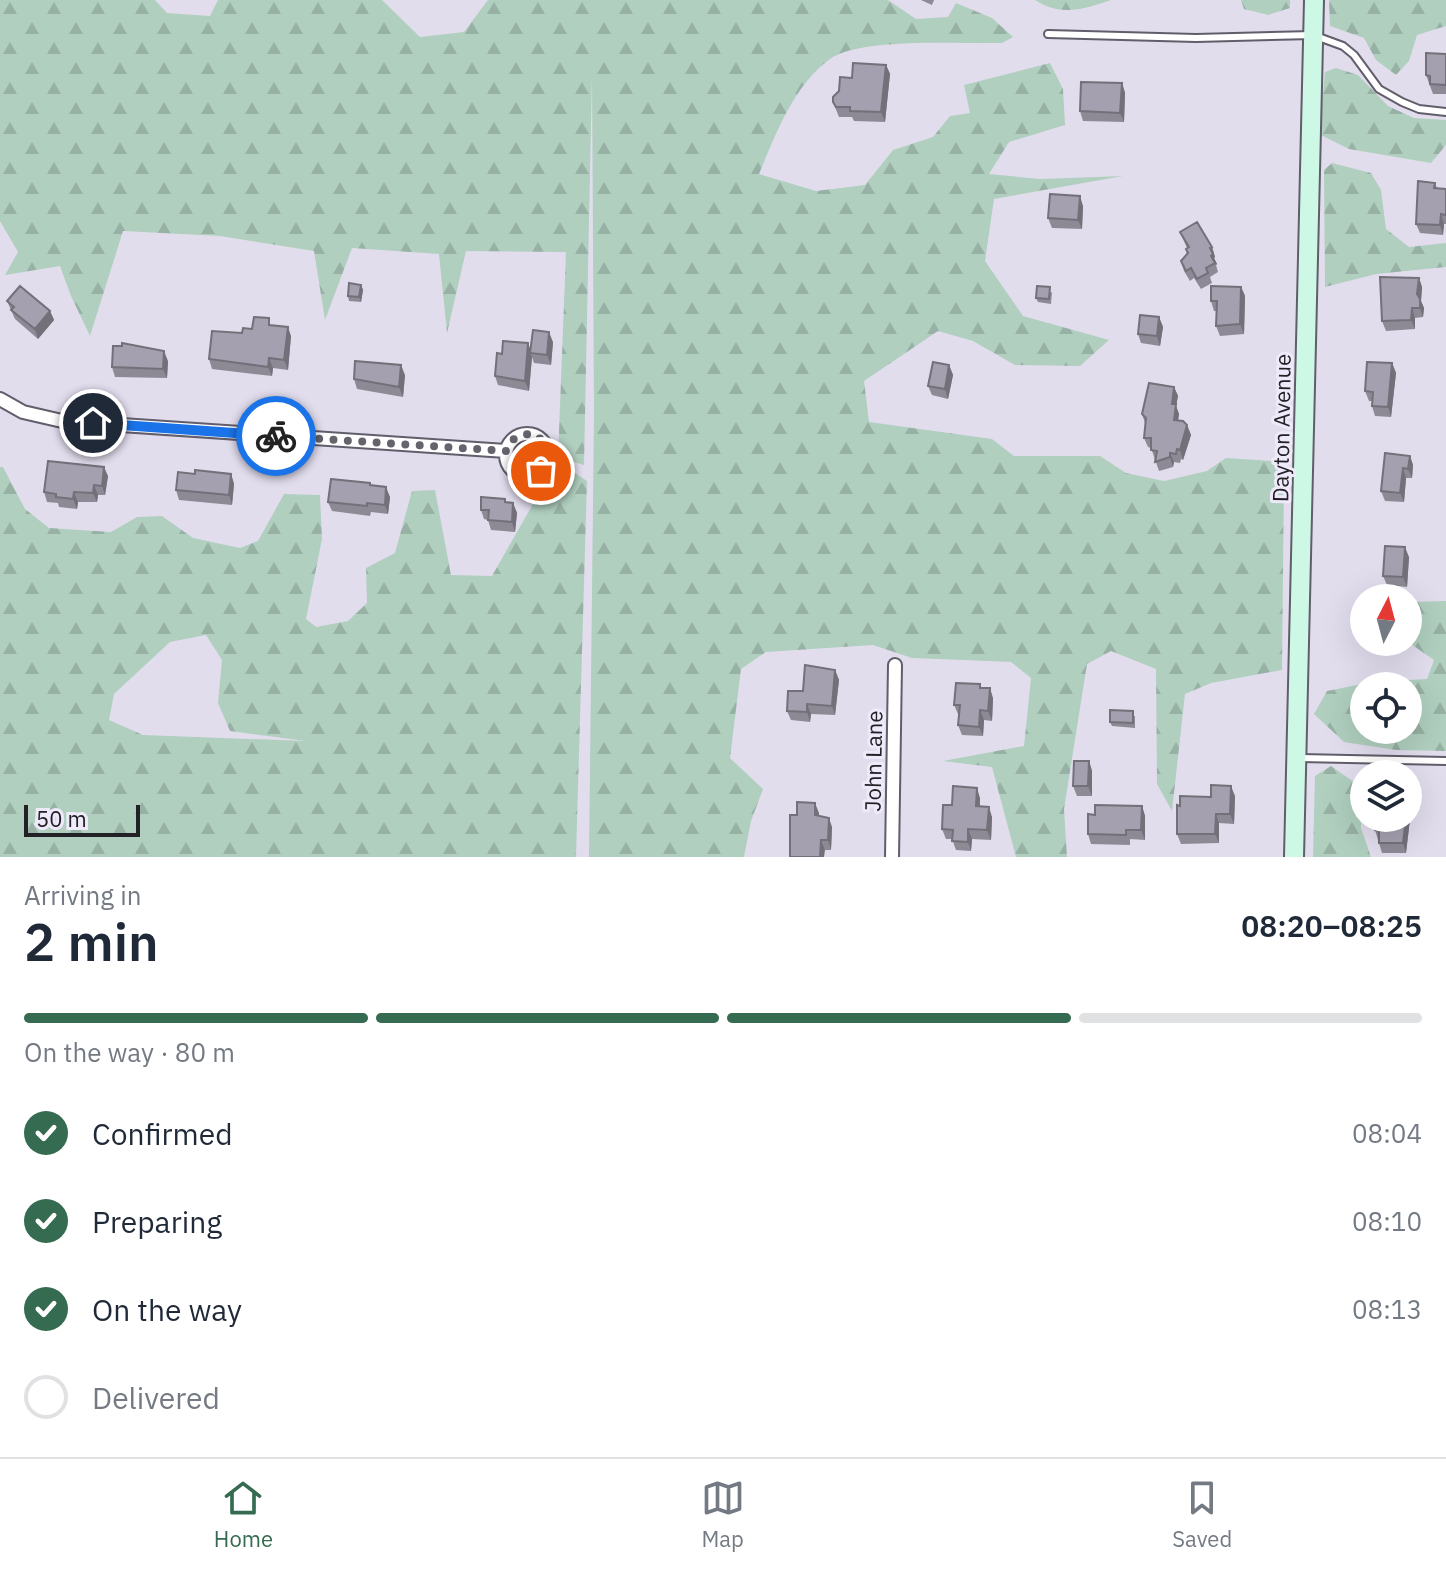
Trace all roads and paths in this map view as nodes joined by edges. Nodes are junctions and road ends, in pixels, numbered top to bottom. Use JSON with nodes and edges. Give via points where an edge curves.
{"nodes":[{"id":1,"x":1314,"y":0,"type":"edge"},
{"id":2,"x":1048,"y":34,"type":"dead end"},
{"id":3,"x":1313,"y":35,"type":"junction"},
{"id":4,"x":1446,"y":112,"type":"edge"},
{"id":5,"x":0,"y":399,"type":"edge"},
{"id":6,"x":506,"y":451,"type":"dead end"},
{"id":7,"x":895,"y":665,"type":"dead end"},
{"id":8,"x":1297,"y":758,"type":"junction"},
{"id":9,"x":1446,"y":761,"type":"edge"},
{"id":10,"x":892,"y":857,"type":"edge"},
{"id":11,"x":1294,"y":857,"type":"edge"}],
"edges":[{"from":1,"to":3,"type":"street","name":"Dayton Avenue"},
{"from":2,"to":3,"type":"lane"},
{"from":3,"to":4,"type":"lane","via":[[1354,55],[1379,89],[1419,109]]},
{"from":3,"to":8,"type":"street","name":"Dayton Avenue"},
{"from":5,"to":6,"type":"street","via":[[23,412],[62,421]]},
{"from":7,"to":10,"type":"street","name":"John Lane"},
{"from":8,"to":9,"type":"lane"},
{"from":8,"to":11,"type":"street","name":"Dayton Avenue"}]}
